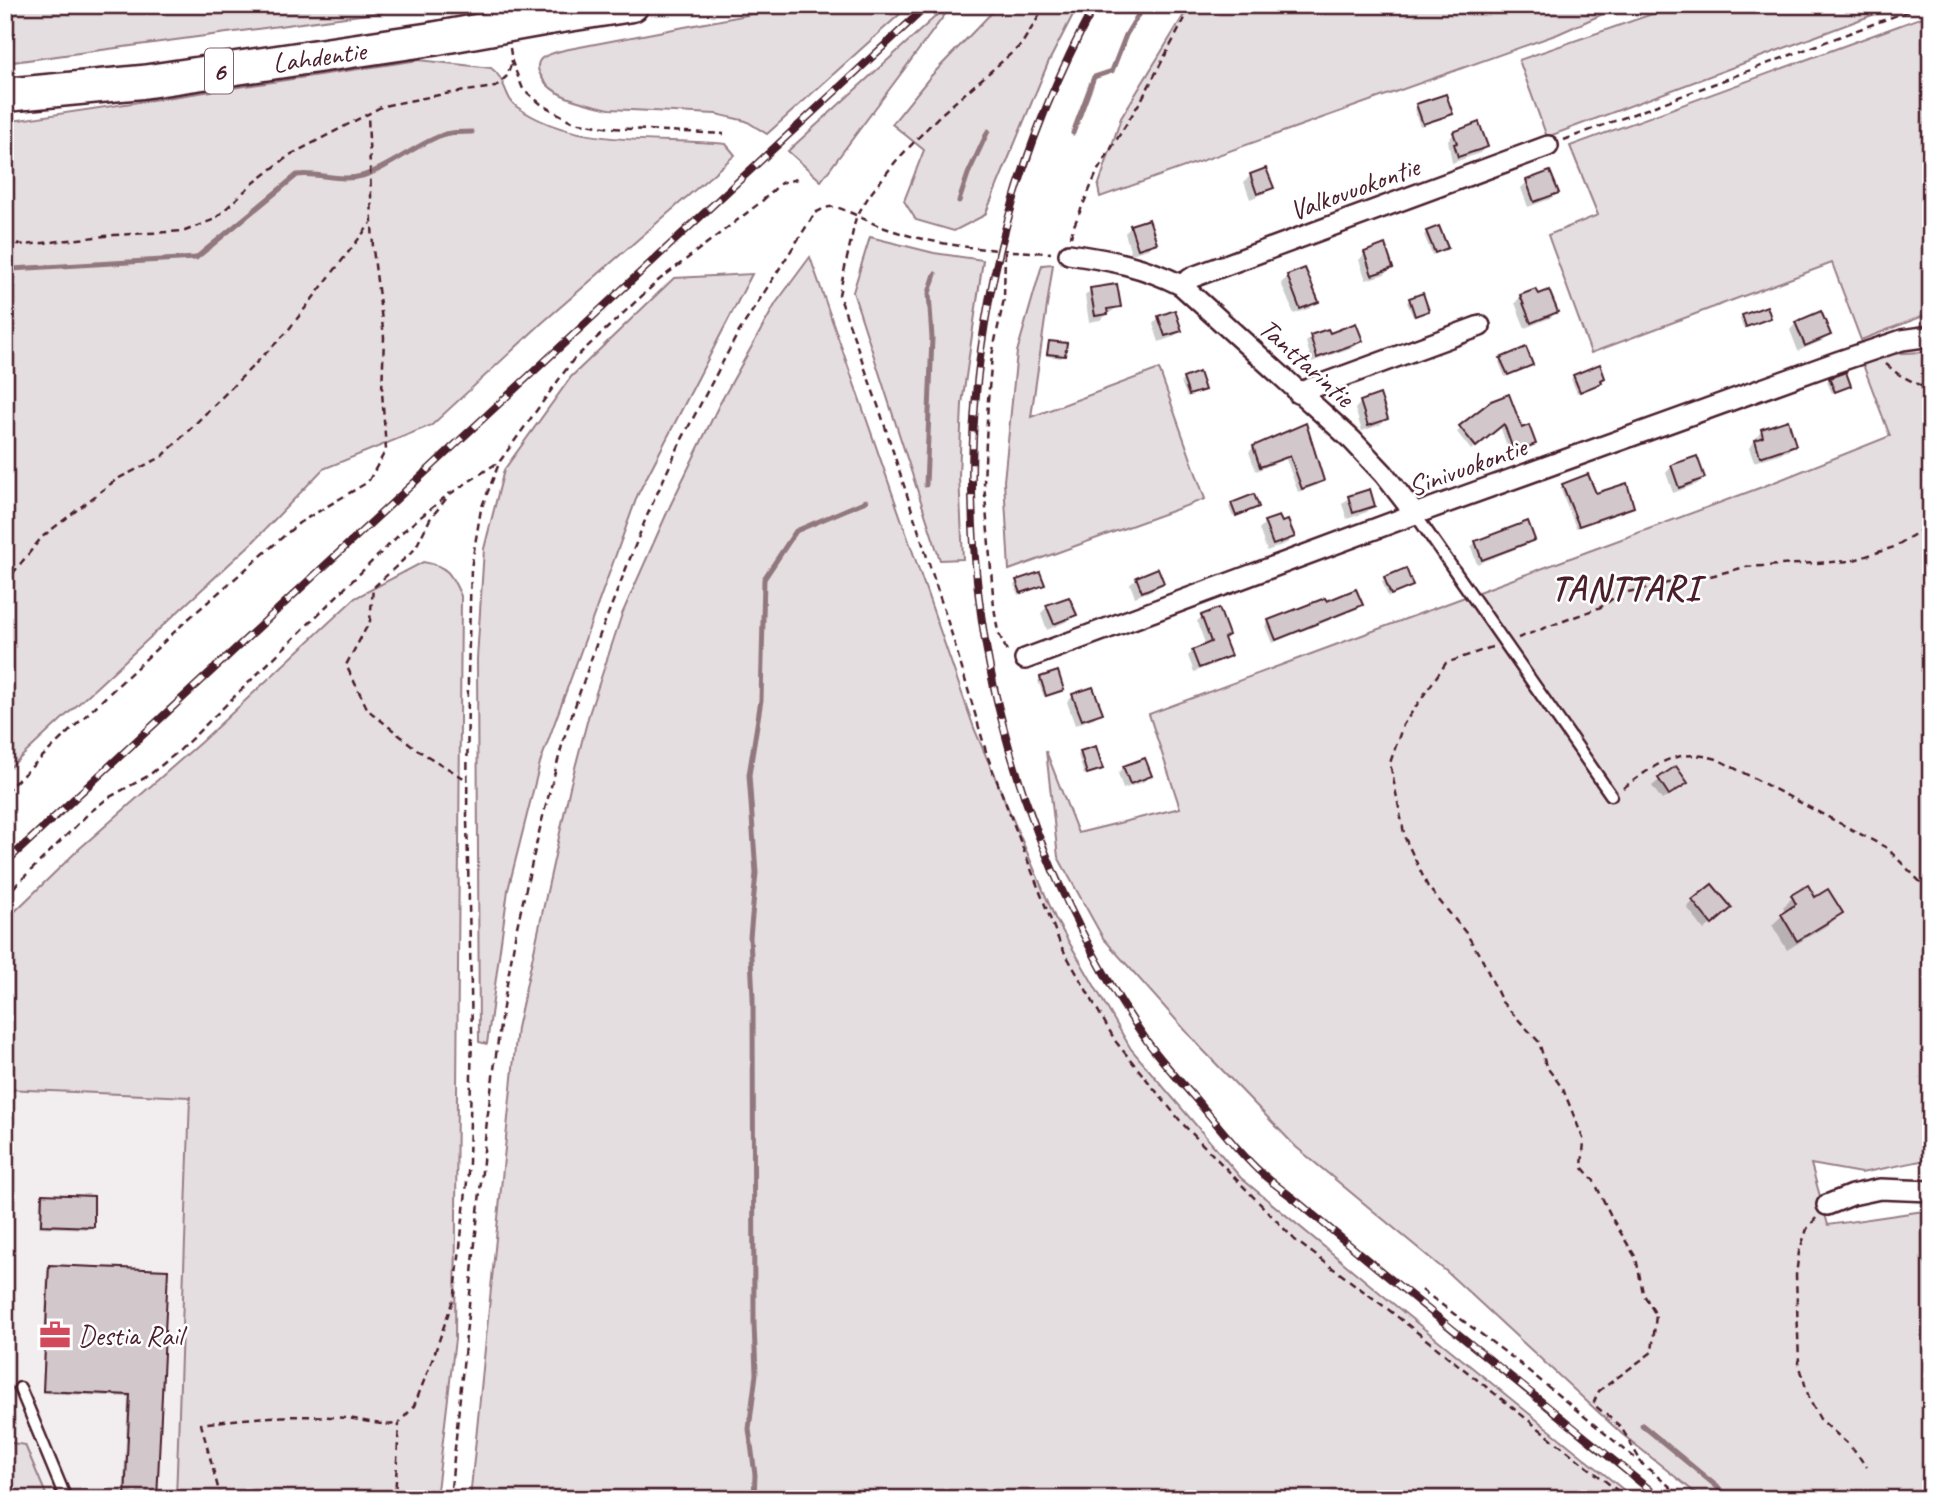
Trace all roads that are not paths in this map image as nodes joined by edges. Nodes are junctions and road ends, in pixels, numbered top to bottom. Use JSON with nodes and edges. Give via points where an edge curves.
{"nodes":[{"id":1,"x":632,"y":5,"type":"edge"},
{"id":2,"x":142,"y":82,"type":"junction"},
{"id":3,"x":5,"y":94,"type":"edge"},
{"id":4,"x":62,"y":101,"type":"dead end"},
{"id":5,"x":1548,"y":146,"type":"road end"},
{"id":6,"x":1069,"y":254,"type":"road end"},
{"id":7,"x":1181,"y":285,"type":"junction"},
{"id":8,"x":1480,"y":326,"type":"dead end"},
{"id":9,"x":1931,"y":336,"type":"edge"},
{"id":10,"x":1298,"y":393,"type":"junction"},
{"id":11,"x":1415,"y":514,"type":"junction"},
{"id":12,"x":1025,"y":659,"type":"road end"},
{"id":13,"x":1611,"y":796,"type":"road end"},
{"id":14,"x":1931,"y":1191,"type":"edge"},
{"id":15,"x":1827,"y":1205,"type":"road end"},
{"id":16,"x":20,"y":1388,"type":"dead end"},
{"id":17,"x":66,"y":1499,"type":"edge"}],
"edges":[{"from":1,"to":2,"type":"highway","name":"Lahdentie","number":"6","bridge":true},
{"from":2,"to":3,"type":"highway","name":"Lahdentie","number":"6"},
{"from":2,"to":4,"type":"lane"},
{"from":5,"to":7,"type":"street","name":"Valkovuokontie"},
{"from":6,"to":7,"type":"street","name":"Tanttarintie","via":[[1153,271]]},
{"from":7,"to":10,"type":"street","name":"Tanttarintie"},
{"from":8,"to":10,"type":"street"},
{"from":9,"to":11,"type":"street","name":"Sinivuokontie","via":[[1870,351]]},
{"from":10,"to":11,"type":"street","name":"Tanttarintie","via":[[1352,440]]},
{"from":11,"to":12,"type":"street","name":"Sinivuokontie"},
{"from":11,"to":13,"type":"lane","name":"Tanttarintie"},
{"from":14,"to":15,"type":"street","via":[[1880,1189]]},
{"from":16,"to":17,"type":"lane"}]}
